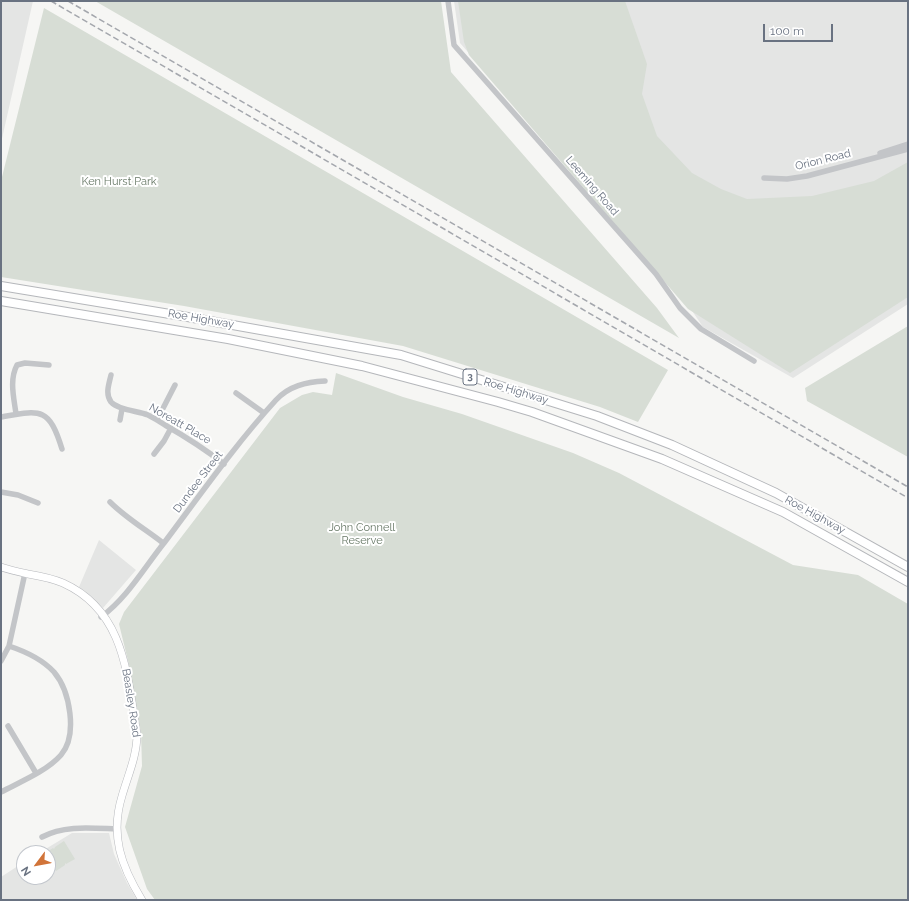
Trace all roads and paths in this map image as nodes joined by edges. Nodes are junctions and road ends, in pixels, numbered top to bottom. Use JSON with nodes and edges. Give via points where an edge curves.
{"nodes":[{"id":1,"x":448,"y":1,"type":"edge"},
{"id":2,"x":908,"y":144,"type":"edge"},
{"id":3,"x":908,"y":149,"type":"edge"},
{"id":4,"x":862,"y":160,"type":"junction"},
{"id":5,"x":764,"y":178,"type":"dead end"},
{"id":6,"x":1,"y":286,"type":"edge"},
{"id":7,"x":1,"y":301,"type":"edge"},
{"id":8,"x":754,"y":361,"type":"dead end"},
{"id":9,"x":49,"y":365,"type":"dead end"},
{"id":10,"x":110,"y":375,"type":"dead end"},
{"id":11,"x":325,"y":381,"type":"dead end"},
{"id":12,"x":175,"y":385,"type":"dead end"},
{"id":13,"x":236,"y":393,"type":"dead end"},
{"id":14,"x":122,"y":408,"type":"junction"},
{"id":15,"x":264,"y":413,"type":"junction"},
{"id":16,"x":16,"y":414,"type":"junction"},
{"id":17,"x":1,"y":417,"type":"edge"},
{"id":18,"x":120,"y":420,"type":"dead end"},
{"id":19,"x":156,"y":420,"type":"junction"},
{"id":20,"x":171,"y":428,"type":"junction"},
{"id":21,"x":62,"y":449,"type":"dead end"},
{"id":22,"x":154,"y":454,"type":"dead end"},
{"id":23,"x":224,"y":464,"type":"junction"},
{"id":24,"x":1,"y":492,"type":"edge"},
{"id":25,"x":110,"y":502,"type":"dead end"},
{"id":26,"x":38,"y":503,"type":"dead end"},
{"id":27,"x":163,"y":543,"type":"junction"},
{"id":28,"x":1,"y":567,"type":"edge"},
{"id":29,"x":908,"y":567,"type":"edge"},
{"id":30,"x":27,"y":574,"type":"junction"},
{"id":31,"x":908,"y":582,"type":"edge"},
{"id":32,"x":102,"y":616,"type":"junction"},
{"id":33,"x":9,"y":646,"type":"junction"},
{"id":34,"x":1,"y":660,"type":"edge"},
{"id":35,"x":8,"y":726,"type":"dead end"},
{"id":36,"x":36,"y":773,"type":"junction"},
{"id":37,"x":1,"y":792,"type":"edge"},
{"id":38,"x":115,"y":828,"type":"junction"},
{"id":39,"x":42,"y":837,"type":"dead end"},
{"id":40,"x":139,"y":900,"type":"edge"},
{"id":41,"x":142,"y":900,"type":"edge"}],
"edges":[{"from":1,"to":8,"type":"street","name":"Leeming Road","via":[[454,45],[656,274],[680,308],[701,329]]},
{"from":2,"to":4,"type":"street","name":"Orion Road"},
{"from":3,"to":4,"type":"street","name":"Orion Road"},
{"from":4,"to":5,"type":"street","name":"Orion Road","via":[[807,176],[787,179]]},
{"from":6,"to":29,"type":"highway","name":"Roe Highway","number":"3","via":[[401,355],[596,416],[672,445],[776,493]]},
{"from":7,"to":31,"type":"highway","name":"Roe Highway","number":"3","via":[[228,339],[362,366],[518,408],[662,459],[784,512]]},
{"from":9,"to":16,"type":"street","via":[[17,365],[13,372],[12,384]]},
{"from":10,"to":14,"type":"street","name":"Noreatt Place","via":[[110,401]]},
{"from":11,"to":15,"type":"street","name":"Dundee Street","via":[[290,389],[280,395]]},
{"from":12,"to":19,"type":"street"},
{"from":13,"to":15,"type":"street"},
{"from":14,"to":18,"type":"street"},
{"from":14,"to":19,"type":"street","name":"Noreatt Place"},
{"from":15,"to":23,"type":"street","name":"Dundee Street"},
{"from":16,"to":17,"type":"street"},
{"from":16,"to":21,"type":"street","via":[[30,412],[44,416],[56,430]]},
{"from":19,"to":20,"type":"street","name":"Noreatt Place"},
{"from":20,"to":22,"type":"street"},
{"from":20,"to":23,"type":"street","name":"Noreatt Place"},
{"from":23,"to":27,"type":"street","name":"Dundee Street"},
{"from":24,"to":26,"type":"street"},
{"from":25,"to":27,"type":"street"},
{"from":27,"to":32,"type":"street","name":"Dundee Street","via":[[120,599]]},
{"from":28,"to":30,"type":"main road","name":"Beasley Road"},
{"from":30,"to":32,"type":"main road","name":"Beasley Road","via":[[62,586]]},
{"from":30,"to":33,"type":"street"},
{"from":32,"to":38,"type":"main road","name":"Beasley Road","via":[[120,657],[133,734],[131,758],[114,814]]},
{"from":33,"to":34,"type":"street"},
{"from":33,"to":36,"type":"street","via":[[46,664],[54,672],[64,690],[68,707],[71,726],[68,744],[53,763]]},
{"from":35,"to":36,"type":"street"},
{"from":36,"to":37,"type":"street"},
{"from":38,"to":39,"type":"street","via":[[69,828],[56,830]]},
{"from":38,"to":40,"type":"main road","name":"Beasley Road","via":[[116,852],[120,864]]},
{"from":38,"to":41,"type":"main road","name":"Beasley Road","via":[[123,862]]}]}
